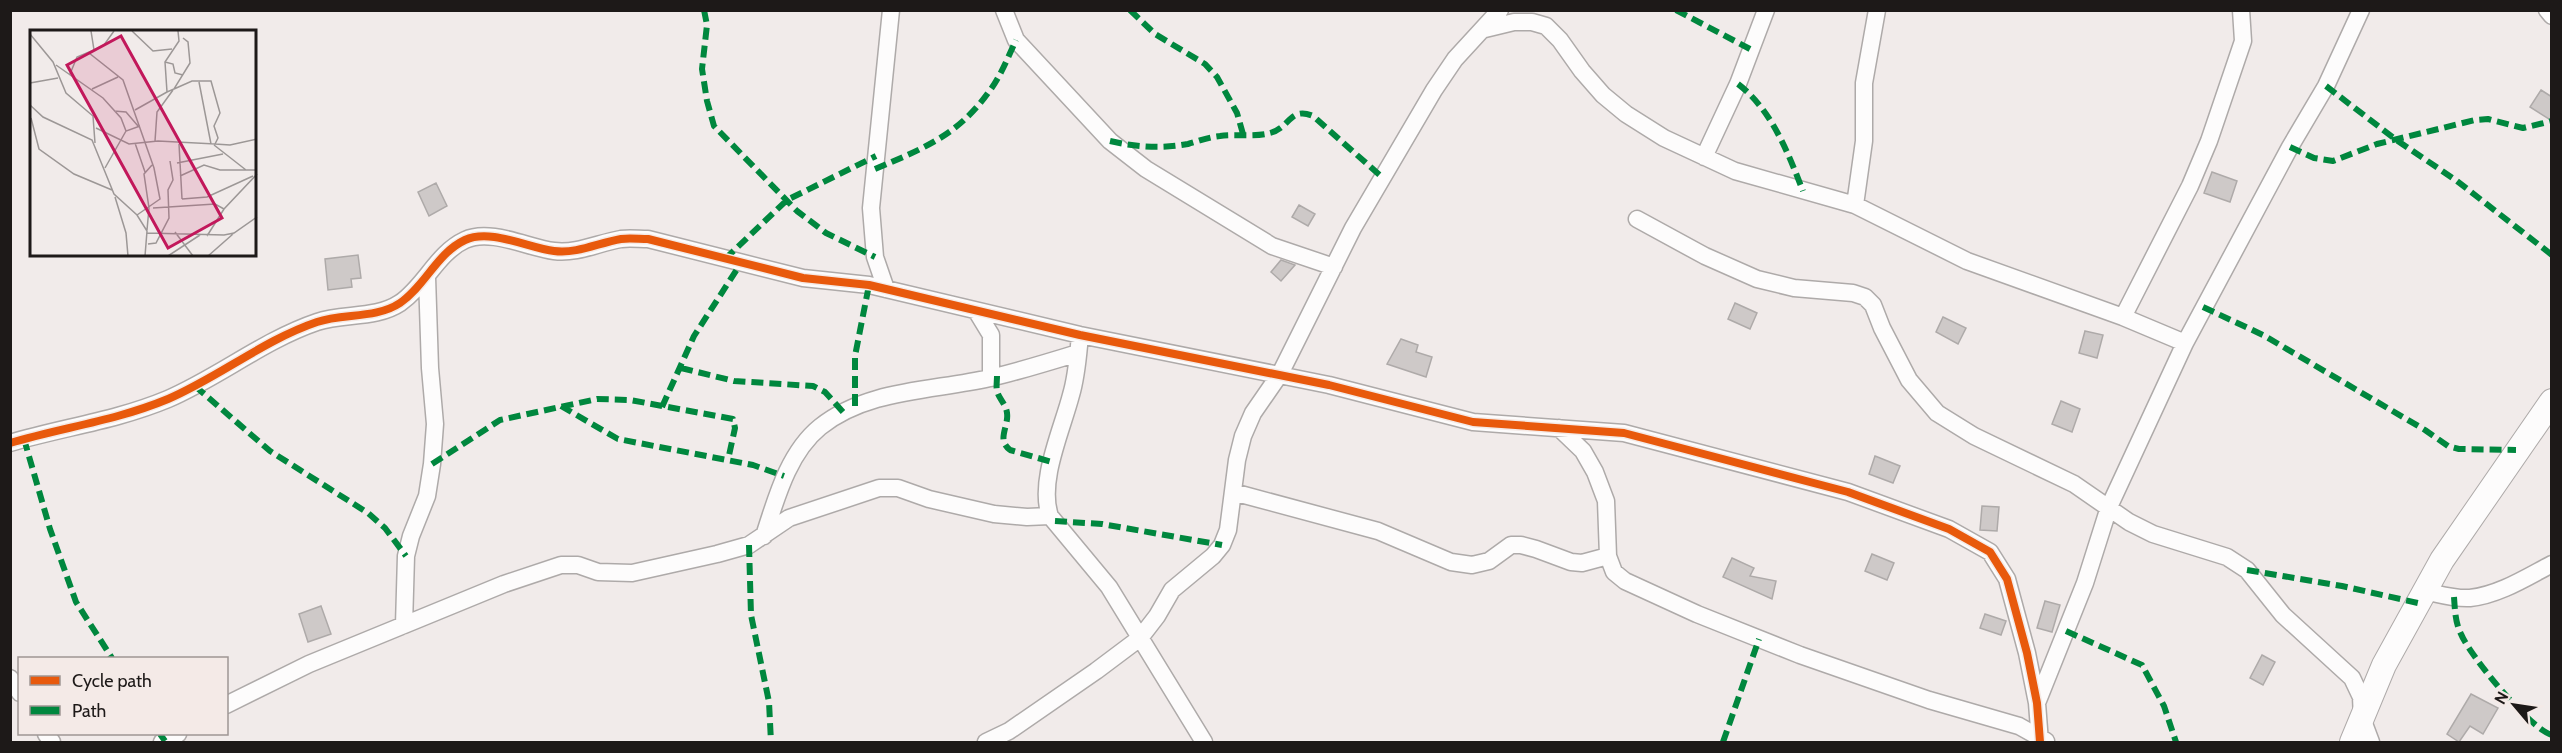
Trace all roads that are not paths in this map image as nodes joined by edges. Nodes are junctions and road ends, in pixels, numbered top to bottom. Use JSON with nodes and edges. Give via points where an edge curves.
{"nodes":[{"id":1,"x":891,"y":10,"type":"edge"},
{"id":2,"x":1004,"y":10,"type":"edge"},
{"id":3,"x":1500,"y":10,"type":"edge"},
{"id":4,"x":1766,"y":10,"type":"edge"},
{"id":5,"x":1877,"y":10,"type":"edge"},
{"id":6,"x":2241,"y":10,"type":"edge"},
{"id":7,"x":2361,"y":10,"type":"edge"},
{"id":8,"x":2547,"y":10,"type":"edge"},
{"id":9,"x":2552,"y":16,"type":"edge"},
{"id":10,"x":1485,"y":29,"type":"junction"},
{"id":11,"x":1704,"y":157,"type":"junction"},
{"id":12,"x":1855,"y":205,"type":"junction"},
{"id":13,"x":1637,"y":219,"type":"dead end"},
{"id":14,"x":1334,"y":267,"type":"junction"},
{"id":15,"x":427,"y":277,"type":"junction"},
{"id":16,"x":886,"y":289,"type":"junction"},
{"id":17,"x":977,"y":312,"type":"junction"},
{"id":18,"x":2123,"y":317,"type":"junction"},
{"id":19,"x":1080,"y":335,"type":"junction"},
{"id":20,"x":2186,"y":343,"type":"junction"},
{"id":21,"x":1078,"y":353,"type":"junction"},
{"id":22,"x":1280,"y":374,"type":"junction"},
{"id":23,"x":991,"y":378,"type":"junction"},
{"id":24,"x":2552,"y":401,"type":"edge"},
{"id":25,"x":1559,"y":428,"type":"junction"},
{"id":26,"x":10,"y":443,"type":"edge"},
{"id":27,"x":1233,"y":492,"type":"junction"},
{"id":28,"x":2109,"y":507,"type":"junction"},
{"id":29,"x":1050,"y":516,"type":"junction"},
{"id":30,"x":764,"y":536,"type":"junction"},
{"id":31,"x":1608,"y":556,"type":"junction"},
{"id":32,"x":2552,"y":564,"type":"edge"},
{"id":33,"x":2424,"y":591,"type":"junction"},
{"id":34,"x":404,"y":625,"type":"junction"},
{"id":35,"x":1140,"y":638,"type":"junction"},
{"id":36,"x":228,"y":704,"type":"edge"},
{"id":37,"x":2037,"y":704,"type":"junction"},
{"id":38,"x":2362,"y":718,"type":"junction"},
{"id":39,"x":176,"y":735,"type":"edge"},
{"id":40,"x":2043,"y":741,"type":"edge"},
{"id":41,"x":162,"y":742,"type":"edge"},
{"id":42,"x":986,"y":742,"type":"edge"},
{"id":43,"x":1204,"y":742,"type":"edge"},
{"id":44,"x":2352,"y":742,"type":"edge"},
{"id":45,"x":2371,"y":742,"type":"edge"}],
"edges":[{"from":1,"to":16,"type":"street","via":[[871,208],[875,257]]},
{"from":2,"to":14,"type":"street","via":[[1016,40],[1110,141],[1146,169],[1272,246]]},
{"from":3,"to":10,"type":"street"},
{"from":4,"to":11,"type":"street"},
{"from":5,"to":12,"type":"street","via":[[1864,83],[1864,141]]},
{"from":6,"to":18,"type":"street","via":[[2243,41],[2209,141]]},
{"from":7,"to":20,"type":"street","via":[[2326,86]]},
{"from":8,"to":9,"type":"street"},
{"from":10,"to":11,"type":"street","via":[[1514,22],[1546,26],[1618,108],[1664,138]]},
{"from":10,"to":14,"type":"street","via":[[1455,59],[1434,90]]},
{"from":11,"to":12,"type":"street","via":[[1736,171]]},
{"from":12,"to":18,"type":"street","via":[[1967,261]]},
{"from":13,"to":28,"type":"street","via":[[1757,279],[1865,297],[1873,305],[1909,380],[1937,413],[1974,436],[2074,484]]},
{"from":14,"to":22,"type":"street"},
{"from":15,"to":16,"type":"street","via":[[445,255],[466,239],[490,237],[554,251],[574,251],[622,239],[639,239],[803,278]]},
{"from":15,"to":26,"type":"street","via":[[400,303],[371,314],[319,321],[167,399],[105,421]]},
{"from":15,"to":34,"type":"street","via":[[435,424],[427,496],[406,556]]},
{"from":16,"to":17,"type":"street"},
{"from":17,"to":19,"type":"street"},
{"from":17,"to":23,"type":"street","via":[[991,334]]},
{"from":18,"to":20,"type":"street"},
{"from":19,"to":21,"type":"street"},
{"from":19,"to":22,"type":"street"},
{"from":20,"to":28,"type":"street"},
{"from":21,"to":23,"type":"street"},
{"from":21,"to":29,"type":"street","via":[[1046,492]]},
{"from":22,"to":25,"type":"street","via":[[1473,422]]},
{"from":22,"to":27,"type":"street","via":[[1253,413],[1243,436]]},
{"from":23,"to":30,"type":"street","via":[[903,392],[864,403],[819,428],[784,476]]},
{"from":24,"to":33,"type":"street","via":[[2448,550]]},
{"from":25,"to":31,"type":"street","via":[[1583,451],[1596,472],[1606,501]]},
{"from":25,"to":37,"type":"street","via":[[1624,432],[1664,442],[1848,492],[1969,538],[1990,552],[2007,579]]},
{"from":27,"to":31,"type":"street","via":[[1378,531],[1451,562],[1472,565],[1489,561],[1511,545],[1571,562]]},
{"from":27,"to":35,"type":"street","via":[[1222,544],[1214,556],[1172,590]]},
{"from":28,"to":37,"type":"street","via":[[2085,583]]},
{"from":28,"to":38,"type":"street","via":[[2153,534],[2227,557],[2247,570],[2283,615],[2352,678],[2361,697]]},
{"from":29,"to":30,"type":"street","via":[[994,514],[888,486],[789,518]]},
{"from":29,"to":35,"type":"street","via":[[1109,587]]},
{"from":30,"to":34,"type":"street","via":[[749,545],[717,554],[632,573],[561,565]]},
{"from":31,"to":40,"type":"street","via":[[1614,572],[1625,581],[1697,614],[1800,656],[2019,726]]},
{"from":32,"to":33,"type":"street","via":[[2489,594],[2471,598]]},
{"from":33,"to":38,"type":"street","via":[[2384,664]]},
{"from":34,"to":36,"type":"street","via":[[309,664]]},
{"from":35,"to":42,"type":"street","via":[[1009,731]]},
{"from":35,"to":43,"type":"street"},
{"from":37,"to":40,"type":"street"},
{"from":38,"to":44,"type":"street"},
{"from":38,"to":45,"type":"street"},
{"from":39,"to":41,"type":"street"}]}
